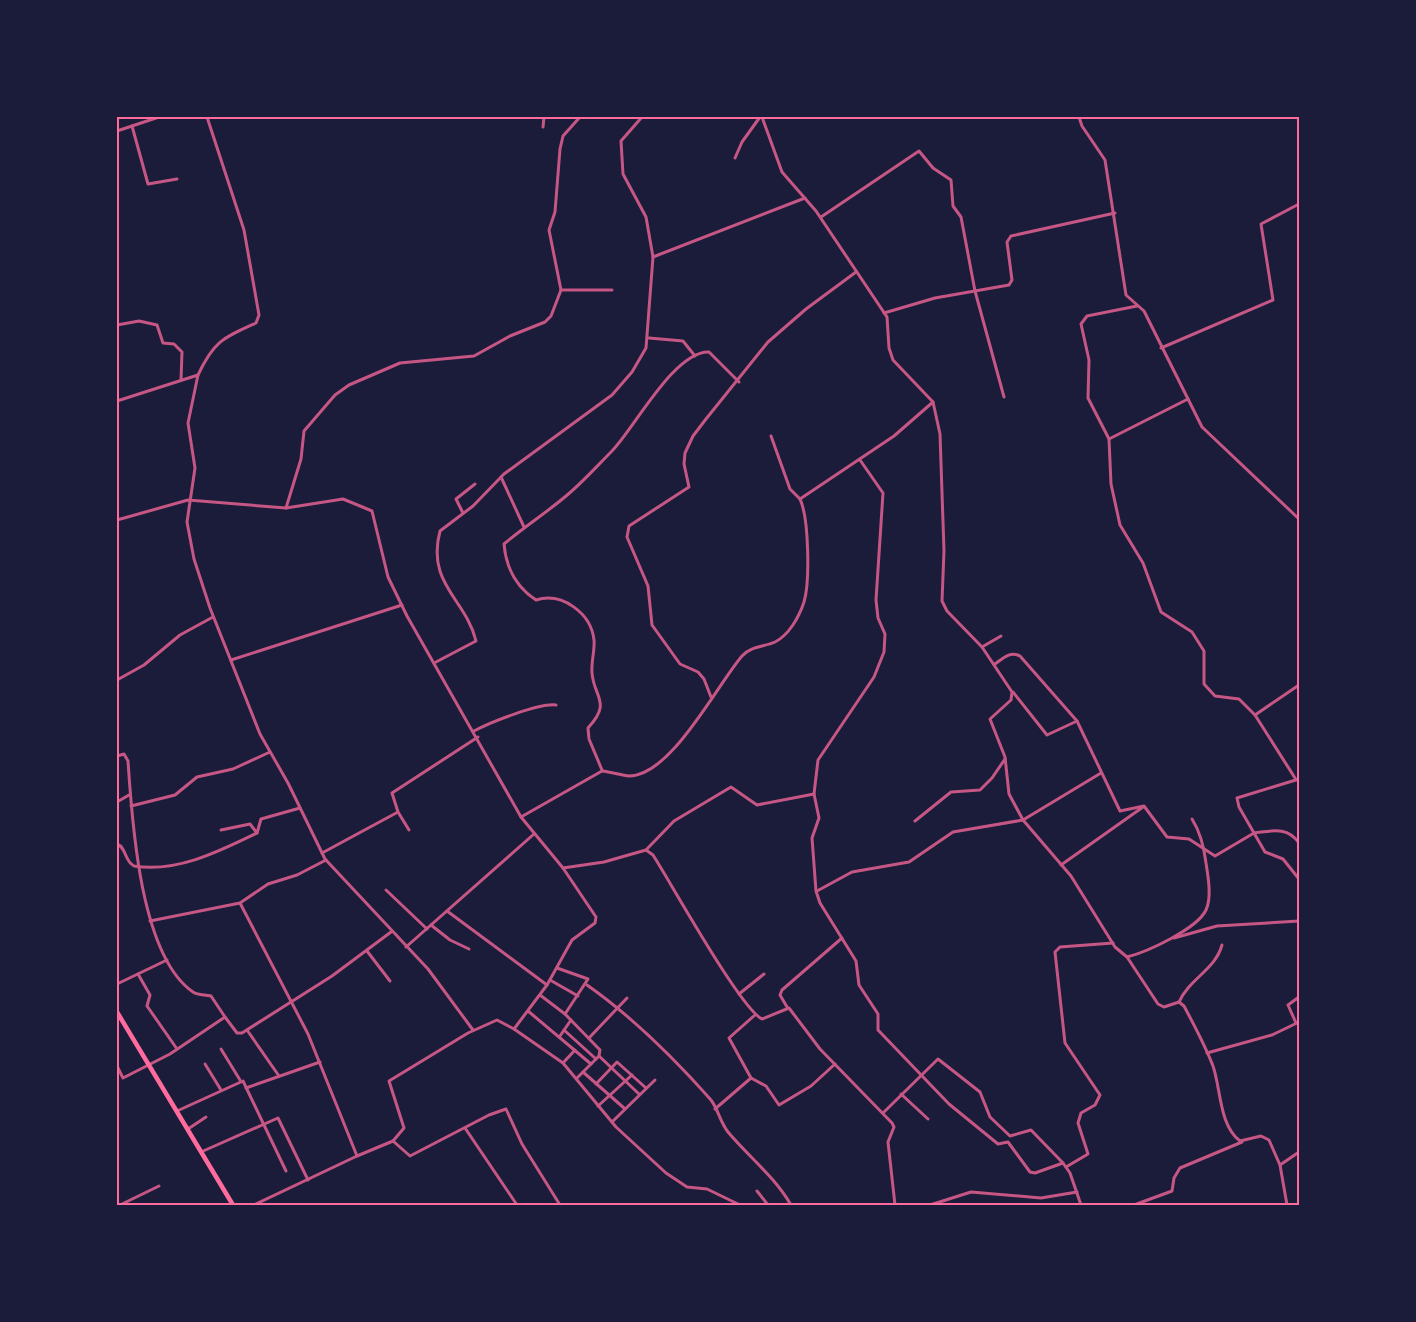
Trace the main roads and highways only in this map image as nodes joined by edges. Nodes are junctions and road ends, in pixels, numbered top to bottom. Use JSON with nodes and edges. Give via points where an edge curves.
{"nodes":[{"id":1,"x":117,"y":1012,"type":"edge"},
{"id":2,"x":234,"y":1205,"type":"edge"}],
"edges":[{"from":1,"to":2,"type":"main road"}]}
